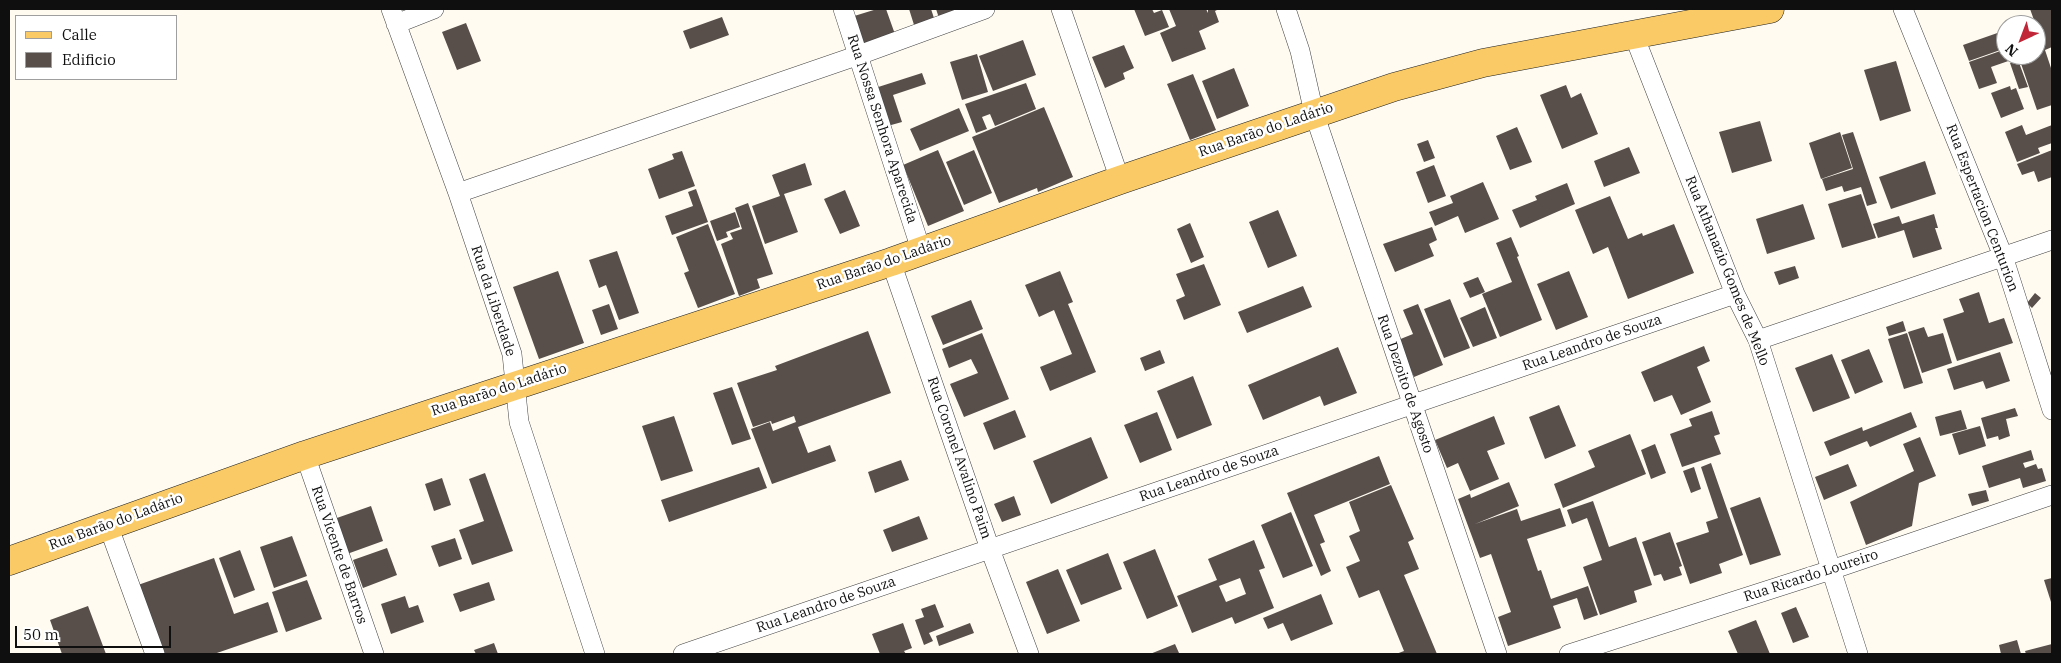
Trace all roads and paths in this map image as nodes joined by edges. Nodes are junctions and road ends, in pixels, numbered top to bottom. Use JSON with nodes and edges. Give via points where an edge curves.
{"nodes":[{"id":1,"x":434,"y":9,"type":"edge"},
{"id":2,"x":843,"y":9,"type":"edge"},
{"id":3,"x":985,"y":9,"type":"edge"},
{"id":4,"x":1061,"y":9,"type":"edge"},
{"id":5,"x":1286,"y":9,"type":"edge"},
{"id":6,"x":1770,"y":9,"type":"edge"},
{"id":7,"x":1903,"y":9,"type":"edge"},
{"id":8,"x":393,"y":16,"type":"edge"},
{"id":9,"x":1633,"y":33,"type":"junction"},
{"id":10,"x":858,"y":55,"type":"junction"},
{"id":11,"x":1314,"y":113,"type":"junction"},
{"id":12,"x":1120,"y":180,"type":"junction"},
{"id":13,"x":458,"y":193,"type":"junction"},
{"id":14,"x":2052,"y":240,"type":"edge"},
{"id":15,"x":921,"y":250,"type":"junction"},
{"id":16,"x":2003,"y":256,"type":"junction"},
{"id":17,"x":891,"y":262,"type":"junction"},
{"id":18,"x":1735,"y":294,"type":"junction"},
{"id":19,"x":1758,"y":340,"type":"junction"},
{"id":20,"x":516,"y":384,"type":"junction"},
{"id":21,"x":1412,"y":406,"type":"junction"},
{"id":22,"x":2052,"y":410,"type":"edge"},
{"id":23,"x":305,"y":455,"type":"junction"},
{"id":24,"x":2052,"y":495,"type":"edge"},
{"id":25,"x":108,"y":525,"type":"junction"},
{"id":26,"x":990,"y":548,"type":"junction"},
{"id":27,"x":9,"y":560,"type":"edge"},
{"id":28,"x":1831,"y":570,"type":"junction"},
{"id":29,"x":155,"y":654,"type":"edge"},
{"id":30,"x":374,"y":654,"type":"edge"},
{"id":31,"x":595,"y":654,"type":"edge"},
{"id":32,"x":683,"y":654,"type":"edge"},
{"id":33,"x":1029,"y":654,"type":"edge"},
{"id":34,"x":1497,"y":654,"type":"edge"},
{"id":35,"x":1569,"y":654,"type":"edge"},
{"id":36,"x":1858,"y":654,"type":"edge"}],
"edges":[{"from":1,"to":8,"type":"street"},
{"from":2,"to":10,"type":"street","name":"Rua Nossa Senhora Aparecida"},
{"from":3,"to":10,"type":"street"},
{"from":4,"to":12,"type":"street"},
{"from":5,"to":11,"type":"street","name":"Rua Dezoito de Agosto","via":[[1300,51]]},
{"from":6,"to":9,"type":"main road","name":"Rua Barão do Ladário"},
{"from":7,"to":16,"type":"street","name":"Rua Espertacion Centurion"},
{"from":8,"to":13,"type":"street","name":"Rua da Liberdade"},
{"from":9,"to":11,"type":"main road","name":"Rua Barão do Ladário","via":[[1483,63]]},
{"from":9,"to":18,"type":"street","name":"Rua Athanazio Gomes de Mello"},
{"from":10,"to":13,"type":"street"},
{"from":10,"to":15,"type":"street","name":"Rua Nossa Senhora Aparecida"},
{"from":11,"to":12,"type":"main road","name":"Rua Barão do Ladário"},
{"from":11,"to":21,"type":"street","name":"Rua Dezoito de Agosto"},
{"from":12,"to":15,"type":"main road","name":"Rua Barão do Ladário"},
{"from":13,"to":20,"type":"street","name":"Rua da Liberdade","via":[[512,354]]},
{"from":14,"to":16,"type":"street"},
{"from":15,"to":17,"type":"main road","name":"Rua Barão do Ladário"},
{"from":16,"to":19,"type":"street"},
{"from":16,"to":22,"type":"street","name":"Rua Espertacion Centurion"},
{"from":17,"to":20,"type":"main road","name":"Rua Barão do Ladário"},
{"from":17,"to":26,"type":"street","name":"Rua Coronel Avalino Paim"},
{"from":18,"to":19,"type":"street","name":"Rua Athanazio Gomes de Mello"},
{"from":18,"to":21,"type":"street","name":"Rua Leandro de Souza"},
{"from":19,"to":28,"type":"street","name":"Rua Athanazio Gomes de Mello"},
{"from":20,"to":23,"type":"main road","name":"Rua Barão do Ladário"},
{"from":20,"to":31,"type":"street","name":"Rua da Liberdade","via":[[519,422]]},
{"from":21,"to":26,"type":"street","name":"Rua Leandro de Souza"},
{"from":21,"to":34,"type":"street","name":"Rua Dezoito de Agosto"},
{"from":23,"to":25,"type":"main road","name":"Rua Barão do Ladário"},
{"from":23,"to":30,"type":"street","name":"Rua Vicente de Barros"},
{"from":24,"to":28,"type":"street","name":"Rua Ricardo Loureiro"},
{"from":25,"to":27,"type":"main road","name":"Rua Barão do Ladário"},
{"from":25,"to":29,"type":"street"},
{"from":26,"to":32,"type":"street","name":"Rua Leandro de Souza"},
{"from":26,"to":33,"type":"street","name":"Rua Coronel Avalino Paim"},
{"from":28,"to":35,"type":"street","name":"Rua Ricardo Loureiro"},
{"from":28,"to":36,"type":"street","name":"Rua Athanazio Gomes de Mello"}]}
